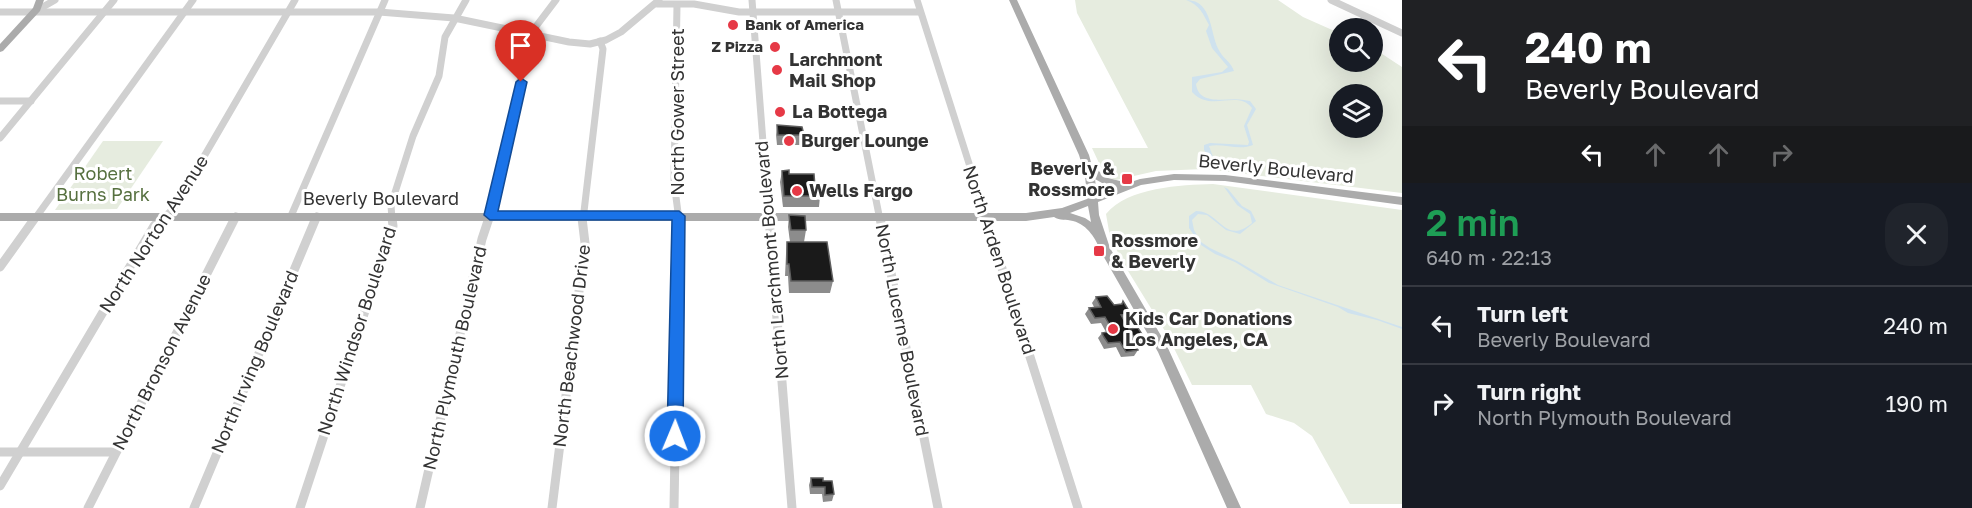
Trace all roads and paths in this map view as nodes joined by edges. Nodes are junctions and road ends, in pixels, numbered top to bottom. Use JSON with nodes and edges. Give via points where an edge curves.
{"nodes":[{"id":1,"x":40,"y":0,"type":"edge"},
{"id":2,"x":55,"y":0,"type":"edge"},
{"id":3,"x":114,"y":0,"type":"edge"},
{"id":4,"x":193,"y":0,"type":"edge"},
{"id":5,"x":295,"y":0,"type":"edge"},
{"id":6,"x":385,"y":0,"type":"edge"},
{"id":7,"x":466,"y":0,"type":"edge"},
{"id":8,"x":556,"y":0,"type":"edge"},
{"id":9,"x":752,"y":0,"type":"edge"},
{"id":10,"x":836,"y":0,"type":"edge"},
{"id":11,"x":917,"y":0,"type":"edge"},
{"id":12,"x":1013,"y":0,"type":"edge"},
{"id":13,"x":1331,"y":0,"type":"edge"},
{"id":14,"x":658,"y":2,"type":"edge"},
{"id":15,"x":677,"y":5,"type":"junction"},
{"id":16,"x":838,"y":11,"type":"junction"},
{"id":17,"x":0,"y":12,"type":"edge"},
{"id":18,"x":288,"y":12,"type":"junction"},
{"id":19,"x":379,"y":12,"type":"junction"},
{"id":20,"x":753,"y":12,"type":"junction"},
{"id":21,"x":920,"y":12,"type":"junction"},
{"id":22,"x":33,"y":13,"type":"junction"},
{"id":23,"x":105,"y":13,"type":"junction"},
{"id":24,"x":184,"y":13,"type":"junction"},
{"id":25,"x":454,"y":18,"type":"junction"},
{"id":26,"x":531,"y":33,"type":"junction"},
{"id":27,"x":1402,"y":33,"type":"edge"},
{"id":28,"x":600,"y":41,"type":"junction"},
{"id":29,"x":0,"y":49,"type":"edge"},
{"id":30,"x":0,"y":101,"type":"edge"},
{"id":31,"x":31,"y":101,"type":"junction"},
{"id":32,"x":0,"y":138,"type":"edge"},
{"id":33,"x":1088,"y":168,"type":"junction"},
{"id":34,"x":1127,"y":186,"type":"junction"},
{"id":35,"x":1093,"y":201,"type":"junction"},
{"id":36,"x":1402,"y":201,"type":"edge"},
{"id":37,"x":490,"y":215,"type":"junction"},
{"id":38,"x":582,"y":215,"type":"junction"},
{"id":39,"x":164,"y":216,"type":"junction"},
{"id":40,"x":236,"y":216,"type":"junction"},
{"id":41,"x":291,"y":216,"type":"junction"},
{"id":42,"x":317,"y":216,"type":"junction"},
{"id":43,"x":393,"y":216,"type":"junction"},
{"id":44,"x":679,"y":216,"type":"junction"},
{"id":45,"x":769,"y":216,"type":"junction"},
{"id":46,"x":0,"y":217,"type":"edge"},
{"id":47,"x":37,"y":217,"type":"junction"},
{"id":48,"x":879,"y":217,"type":"junction"},
{"id":49,"x":986,"y":217,"type":"junction"},
{"id":50,"x":1026,"y":217,"type":"junction"},
{"id":51,"x":1105,"y":249,"type":"junction"},
{"id":52,"x":0,"y":267,"type":"edge"},
{"id":53,"x":0,"y":452,"type":"edge"},
{"id":54,"x":21,"y":452,"type":"junction"},
{"id":55,"x":116,"y":452,"type":"junction"},
{"id":56,"x":0,"y":486,"type":"edge"},
{"id":57,"x":88,"y":508,"type":"edge"},
{"id":58,"x":194,"y":508,"type":"edge"},
{"id":59,"x":300,"y":508,"type":"edge"},
{"id":60,"x":420,"y":508,"type":"edge"},
{"id":61,"x":552,"y":508,"type":"edge"},
{"id":62,"x":674,"y":508,"type":"edge"},
{"id":63,"x":792,"y":508,"type":"edge"},
{"id":64,"x":938,"y":508,"type":"edge"},
{"id":65,"x":1078,"y":508,"type":"edge"},
{"id":66,"x":1234,"y":508,"type":"edge"}],
"edges":[{"from":1,"to":22,"type":"main road"},
{"from":2,"to":22,"type":"street"},
{"from":3,"to":23,"type":"street"},
{"from":4,"to":24,"type":"street"},
{"from":5,"to":18,"type":"street","name":"North Norton Avenue"},
{"from":6,"to":19,"type":"street"},
{"from":7,"to":25,"type":"street","name":"North Windsor Boulevard"},
{"from":8,"to":26,"type":"street"},
{"from":9,"to":20,"type":"street","name":"North Larchmont Boulevard"},
{"from":10,"to":16,"type":"street","name":"North Lucerne Boulevard"},
{"from":11,"to":21,"type":"street","name":"North Arden Boulevard"},
{"from":12,"to":33,"type":"main road"},
{"from":13,"to":27,"type":"street"},
{"from":14,"to":15,"type":"street"},
{"from":14,"to":28,"type":"street","via":[[628,28]]},
{"from":15,"to":20,"type":"street"},
{"from":15,"to":44,"type":"street","name":"North Gower Street","via":[[674,182]]},
{"from":16,"to":20,"type":"street"},
{"from":16,"to":21,"type":"street"},
{"from":16,"to":48,"type":"street","name":"North Lucerne Boulevard"},
{"from":17,"to":22,"type":"street"},
{"from":18,"to":19,"type":"street"},
{"from":18,"to":24,"type":"street"},
{"from":18,"to":39,"type":"street","name":"North Norton Avenue","via":[[174,208]]},
{"from":19,"to":25,"type":"street"},
{"from":19,"to":41,"type":"street"},
{"from":20,"to":45,"type":"street","name":"North Larchmont Boulevard"},
{"from":21,"to":49,"type":"street","name":"North Arden Boulevard"},
{"from":22,"to":23,"type":"street"},
{"from":22,"to":29,"type":"main road"},
{"from":23,"to":24,"type":"street"},
{"from":23,"to":31,"type":"street"},
{"from":24,"to":47,"type":"street"},
{"from":25,"to":26,"type":"street"},
{"from":25,"to":43,"type":"street","name":"North Windsor Boulevard","via":[[445,37],[436,83],[413,136],[391,205]]},
{"from":26,"to":28,"type":"street","via":[[582,44]]},
{"from":26,"to":37,"type":"street","name":"North Plymouth Boulevard"},
{"from":28,"to":38,"type":"street","name":"North Beachwood Drive","via":[[603,49]]},
{"from":30,"to":31,"type":"street"},
{"from":31,"to":32,"type":"street"},
{"from":33,"to":34,"type":"main road","via":[[1105,181]]},
{"from":33,"to":35,"type":"main road"},
{"from":34,"to":35,"type":"main road","name":"Beverly Boulevard"},
{"from":34,"to":36,"type":"main road","name":"Beverly Boulevard","via":[[1168,177],[1213,177]]},
{"from":35,"to":50,"type":"main road","name":"Beverly Boulevard","via":[[1063,212]]},
{"from":35,"to":51,"type":"main road"},
{"from":37,"to":38,"type":"main road","name":"Beverly Boulevard"},
{"from":37,"to":43,"type":"main road","name":"Beverly Boulevard"},
{"from":37,"to":60,"type":"street","name":"North Plymouth Boulevard"},
{"from":38,"to":44,"type":"main road","name":"Beverly Boulevard"},
{"from":38,"to":61,"type":"street","name":"North Beachwood Drive","via":[[585,243]]},
{"from":39,"to":40,"type":"main road","name":"Beverly Boulevard"},
{"from":39,"to":47,"type":"main road","name":"Beverly Boulevard"},
{"from":39,"to":54,"type":"street","name":"North Norton Avenue","via":[[154,226]]},
{"from":40,"to":41,"type":"main road","name":"Beverly Boulevard"},
{"from":40,"to":55,"type":"street","name":"North Bronson Avenue"},
{"from":41,"to":42,"type":"main road","name":"Beverly Boulevard"},
{"from":42,"to":43,"type":"main road","name":"Beverly Boulevard"},
{"from":42,"to":58,"type":"street","name":"North Irving Boulevard"},
{"from":43,"to":59,"type":"street","name":"North Windsor Boulevard","via":[[393,226]]},
{"from":44,"to":45,"type":"main road","name":"Beverly Boulevard"},
{"from":44,"to":62,"type":"street","name":"North Gower Street"},
{"from":45,"to":48,"type":"main road","name":"Beverly Boulevard"},
{"from":45,"to":63,"type":"street","name":"North Larchmont Boulevard"},
{"from":46,"to":47,"type":"main road","name":"Beverly Boulevard"},
{"from":47,"to":52,"type":"street"},
{"from":48,"to":49,"type":"main road","name":"Beverly Boulevard"},
{"from":48,"to":64,"type":"street","name":"North Lucerne Boulevard"},
{"from":49,"to":50,"type":"main road","name":"Beverly Boulevard"},
{"from":49,"to":65,"type":"street","name":"North Arden Boulevard"},
{"from":50,"to":51,"type":"main road","via":[[1079,219],[1090,226]]},
{"from":51,"to":66,"type":"main road","via":[[1163,350]]},
{"from":53,"to":54,"type":"street"},
{"from":54,"to":55,"type":"street"},
{"from":54,"to":56,"type":"street","name":"North Norton Avenue"},
{"from":55,"to":57,"type":"street","name":"North Bronson Avenue"}]}
